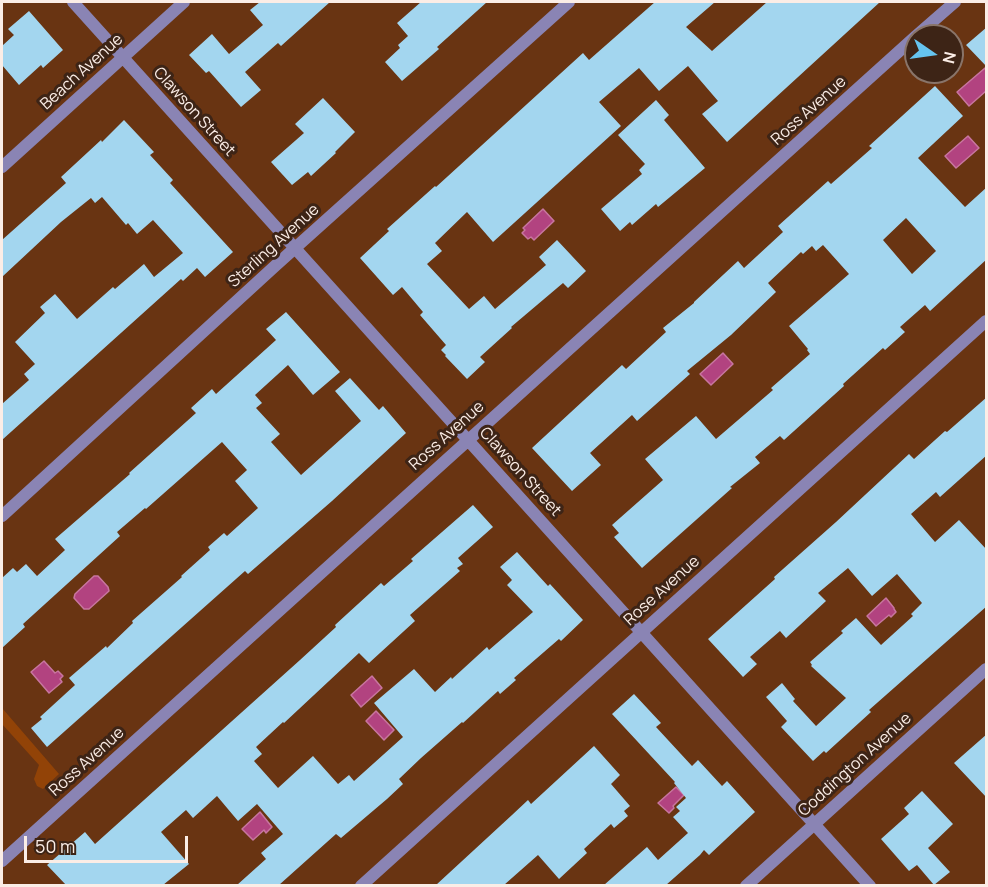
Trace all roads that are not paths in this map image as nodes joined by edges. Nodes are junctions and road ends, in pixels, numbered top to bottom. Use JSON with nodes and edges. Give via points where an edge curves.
{"nodes":[{"id":1,"x":73,"y":2,"type":"edge"},
{"id":2,"x":184,"y":2,"type":"edge"},
{"id":3,"x":569,"y":2,"type":"edge"},
{"id":4,"x":955,"y":2,"type":"edge"},
{"id":5,"x":930,"y":24,"type":"edge"},
{"id":6,"x":904,"y":47,"type":"edge"},
{"id":7,"x":123,"y":57,"type":"junction"},
{"id":8,"x":2,"y":167,"type":"edge"},
{"id":9,"x":295,"y":249,"type":"junction"},
{"id":10,"x":987,"y":321,"type":"edge"},
{"id":11,"x":468,"y":440,"type":"junction"},
{"id":12,"x":2,"y":516,"type":"edge"},
{"id":13,"x":642,"y":631,"type":"junction"},
{"id":14,"x":987,"y":669,"type":"edge"},
{"id":15,"x":815,"y":824,"type":"junction"},
{"id":16,"x":2,"y":861,"type":"edge"},
{"id":17,"x":361,"y":885,"type":"edge"},
{"id":18,"x":746,"y":885,"type":"edge"},
{"id":19,"x":870,"y":885,"type":"edge"}],
"edges":[{"from":1,"to":7,"type":"street","name":"Clawson Street"},
{"from":2,"to":7,"type":"street","name":"Beach Avenue"},
{"from":3,"to":9,"type":"street","name":"Sterling Avenue"},
{"from":4,"to":5,"type":"street","name":"Ross Avenue"},
{"from":6,"to":11,"type":"street","name":"Ross Avenue"},
{"from":7,"to":8,"type":"street","name":"Beach Avenue"},
{"from":7,"to":9,"type":"street","name":"Clawson Street"},
{"from":9,"to":11,"type":"street","name":"Clawson Street"},
{"from":9,"to":12,"type":"street","name":"Sterling Avenue"},
{"from":10,"to":13,"type":"street","name":"Rose Avenue"},
{"from":11,"to":13,"type":"street","name":"Clawson Street"},
{"from":11,"to":16,"type":"street","name":"Ross Avenue"},
{"from":13,"to":15,"type":"street","name":"Clawson Street"},
{"from":13,"to":17,"type":"street","name":"Rose Avenue"},
{"from":14,"to":15,"type":"street","name":"Coddington Avenue"},
{"from":15,"to":18,"type":"street","name":"Coddington Avenue"},
{"from":15,"to":19,"type":"street","name":"Clawson Street"}]}
